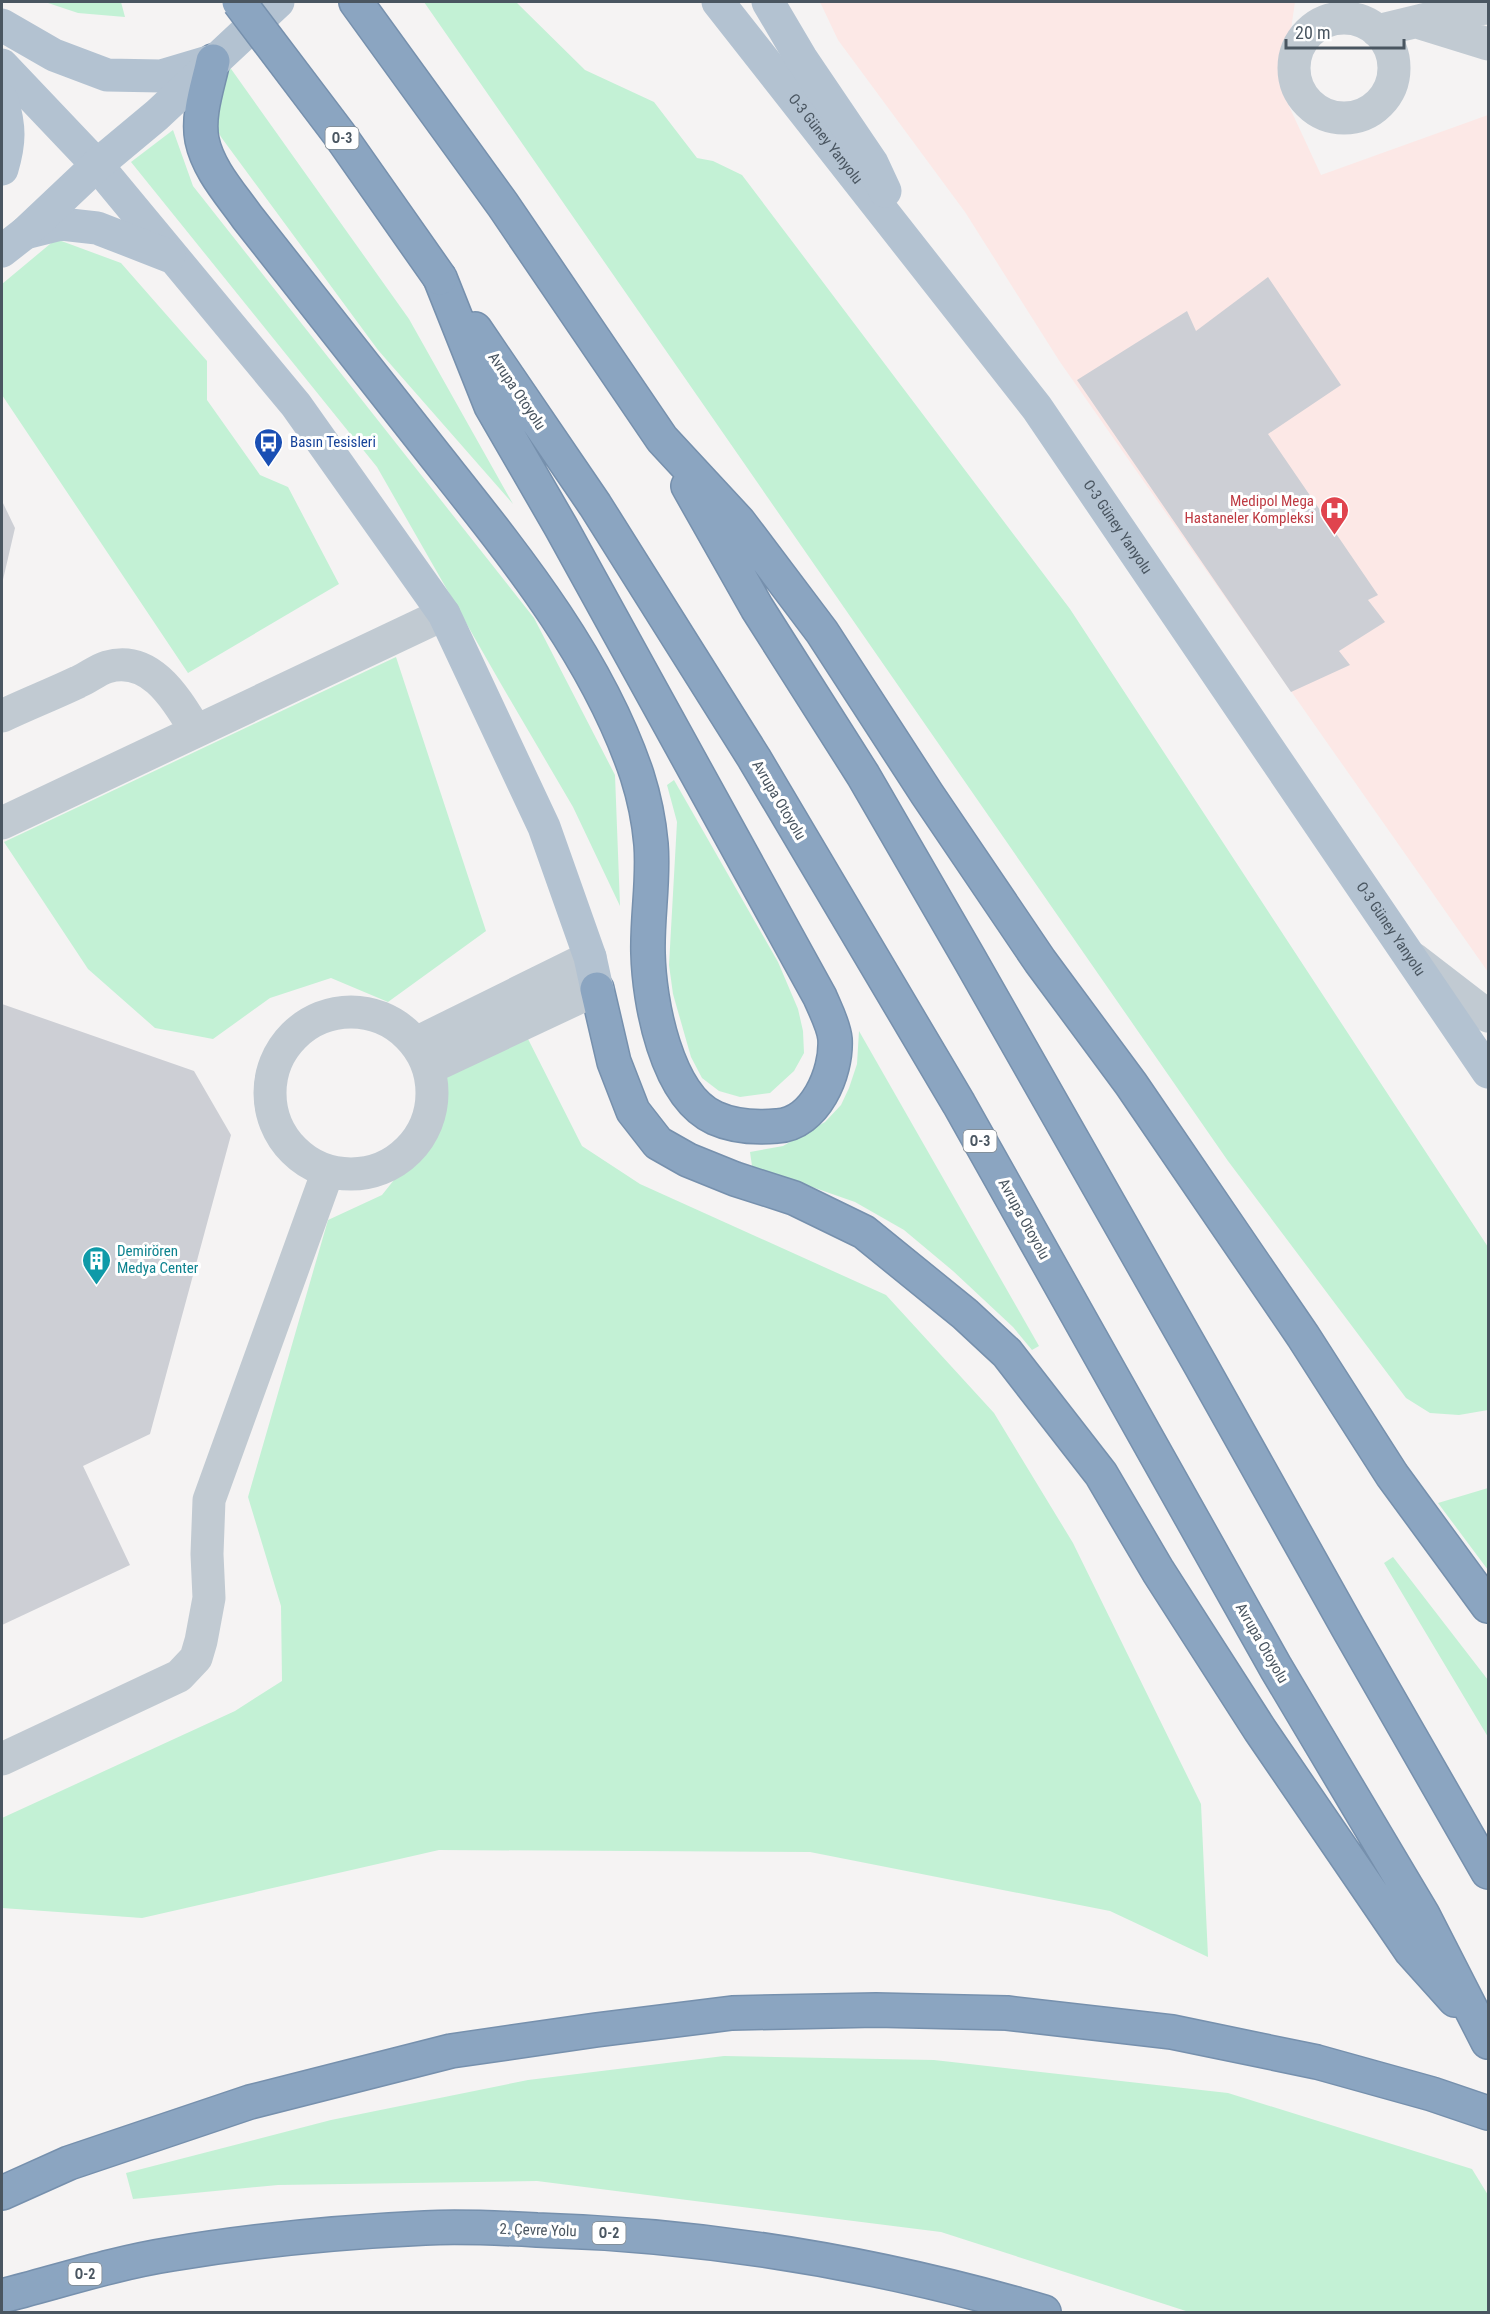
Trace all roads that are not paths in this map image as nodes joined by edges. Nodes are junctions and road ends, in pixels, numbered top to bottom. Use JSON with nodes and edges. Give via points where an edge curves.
{"nodes":[{"id":1,"x":239,"y":2,"type":"edge"},
{"id":2,"x":278,"y":2,"type":"edge"},
{"id":3,"x":356,"y":2,"type":"edge"},
{"id":4,"x":718,"y":2,"type":"edge"},
{"id":5,"x":768,"y":2,"type":"edge"},
{"id":6,"x":1488,"y":8,"type":"edge"},
{"id":7,"x":1318,"y":13,"type":"edge"},
{"id":8,"x":1417,"y":22,"type":"junction"},
{"id":9,"x":2,"y":25,"type":"edge"},
{"id":10,"x":1377,"y":31,"type":"junction"},
{"id":11,"x":1488,"y":44,"type":"edge"},
{"id":12,"x":213,"y":61,"type":"junction"},
{"id":13,"x":2,"y":65,"type":"edge"},
{"id":14,"x":2,"y":100,"type":"edge"},
{"id":15,"x":97,"y":165,"type":"junction"},
{"id":16,"x":2,"y":169,"type":"edge"},
{"id":17,"x":13,"y":242,"type":"edge"},
{"id":18,"x":174,"y":258,"type":"junction"},
{"id":19,"x":921,"y":262,"type":"junction"},
{"id":20,"x":440,"y":278,"type":"junction"},
{"id":21,"x":662,"y":439,"type":"junction"},
{"id":22,"x":444,"y":614,"type":"junction"},
{"id":23,"x":2,"y":716,"type":"edge"},
{"id":24,"x":196,"y":731,"type":"junction"},
{"id":25,"x":2,"y":823,"type":"edge"},
{"id":26,"x":1408,"y":954,"type":"junction"},
{"id":27,"x":590,"y":957,"type":"junction"},
{"id":28,"x":597,"y":989,"type":"junction"},
{"id":29,"x":1488,"y":1016,"type":"edge"},
{"id":30,"x":422,"y":1056,"type":"junction"},
{"id":31,"x":1488,"y":1072,"type":"edge"},
{"id":32,"x":328,"y":1171,"type":"junction"},
{"id":33,"x":1488,"y":1606,"type":"edge"},
{"id":34,"x":2,"y":1759,"type":"edge"},
{"id":35,"x":1488,"y":1872,"type":"edge"},
{"id":36,"x":1484,"y":2035,"type":"edge"},
{"id":37,"x":1488,"y":2113,"type":"edge"},
{"id":38,"x":2,"y":2193,"type":"edge"},
{"id":39,"x":2,"y":2296,"type":"edge"},
{"id":40,"x":1044,"y":2313,"type":"edge"}],
"edges":[{"from":1,"to":20,"type":"highway","number":"O-3","bridge":true,"via":[[339,134]]},
{"from":2,"to":12,"type":"main road"},
{"from":3,"to":21,"type":"highway","via":[[503,205]]},
{"from":4,"to":19,"type":"main road","name":"O-3 Güney Yanyolu"},
{"from":5,"to":19,"type":"main road","via":[[872,164]]},
{"from":6,"to":8,"type":"street"},
{"from":7,"to":10,"type":"street","via":[[1360,21]]},
{"from":7,"to":10,"type":"street","via":[[1297,49],[1294,66],[1303,98],[1330,117],[1347,119],[1364,114],[1388,92],[1394,77],[1394,60]]},
{"from":8,"to":10,"type":"street"},
{"from":8,"to":11,"type":"street"},
{"from":9,"to":12,"type":"main road","via":[[54,55],[107,75],[161,76]]},
{"from":12,"to":15,"type":"main road"},
{"from":12,"to":20,"type":"highway","via":[[202,110],[202,139],[214,170],[521,564],[571,640],[622,737],[638,777],[646,812],[651,857],[648,952],[653,1010],[668,1060],[688,1097],[712,1117],[748,1128],[789,1125],[814,1106],[831,1074],[835,1037],[820,997],[491,406]]},
{"from":13,"to":15,"type":"main road"},
{"from":14,"to":16,"type":"main road","via":[[9,124]]},
{"from":15,"to":17,"type":"main road"},
{"from":15,"to":18,"type":"main road"},
{"from":17,"to":18,"type":"main road","via":[[61,224],[97,228]]},
{"from":18,"to":22,"type":"main road","via":[[296,405]]},
{"from":19,"to":26,"type":"main road","name":"O-3 Güney Yanyolu","via":[[1037,408]]},
{"from":20,"to":36,"type":"highway","name":"Avrupa Otoyolu","number":"O-3","via":[[595,505],[766,778],[959,1104],[1270,1658],[1423,1915]]},
{"from":21,"to":33,"type":"highway","via":[[739,522],[822,632],[1040,961],[1131,1084],[1303,1336],[1392,1475]]},
{"from":21,"to":35,"type":"highway","via":[[758,608],[863,775],[975,968]]},
{"from":22,"to":24,"type":"street"},
{"from":22,"to":27,"type":"main road","via":[[544,827]]},
{"from":23,"to":24,"type":"street","via":[[105,667],[127,663],[153,675],[176,698]]},
{"from":24,"to":25,"type":"street"},
{"from":26,"to":29,"type":"street"},
{"from":26,"to":31,"type":"main road","name":"O-3 Güney Yanyolu"},
{"from":27,"to":28,"type":"main road"},
{"from":27,"to":30,"type":"street"},
{"from":28,"to":30,"type":"street"},
{"from":28,"to":36,"type":"highway","via":[[618,1072],[633,1111],[658,1143],[697,1164],[794,1198],[864,1232],[965,1314],[1006,1353],[1101,1474],[1254,1720],[1411,1951]]},
{"from":30,"to":32,"type":"street","via":[[432,1096],[426,1125],[410,1150],[386,1167],[357,1174]]},
{"from":30,"to":32,"type":"street","via":[[393,1023],[364,1012],[333,1013],[305,1025],[283,1046],[270,1075],[269,1106],[280,1134],[300,1157]]},
{"from":32,"to":34,"type":"street","via":[[208,1500],[209,1598],[196,1658],[179,1676]]},
{"from":37,"to":38,"type":"highway","via":[[1317,2062],[1172,2032],[1019,2014],[876,2010],[732,2013],[451,2051],[250,2102],[69,2163]]},
{"from":39,"to":40,"type":"highway","name":"2. Çevre Yolu","number":"O-2","via":[[168,2254],[261,2241],[427,2228],[589,2231],[702,2243],[906,2277]]}]}
